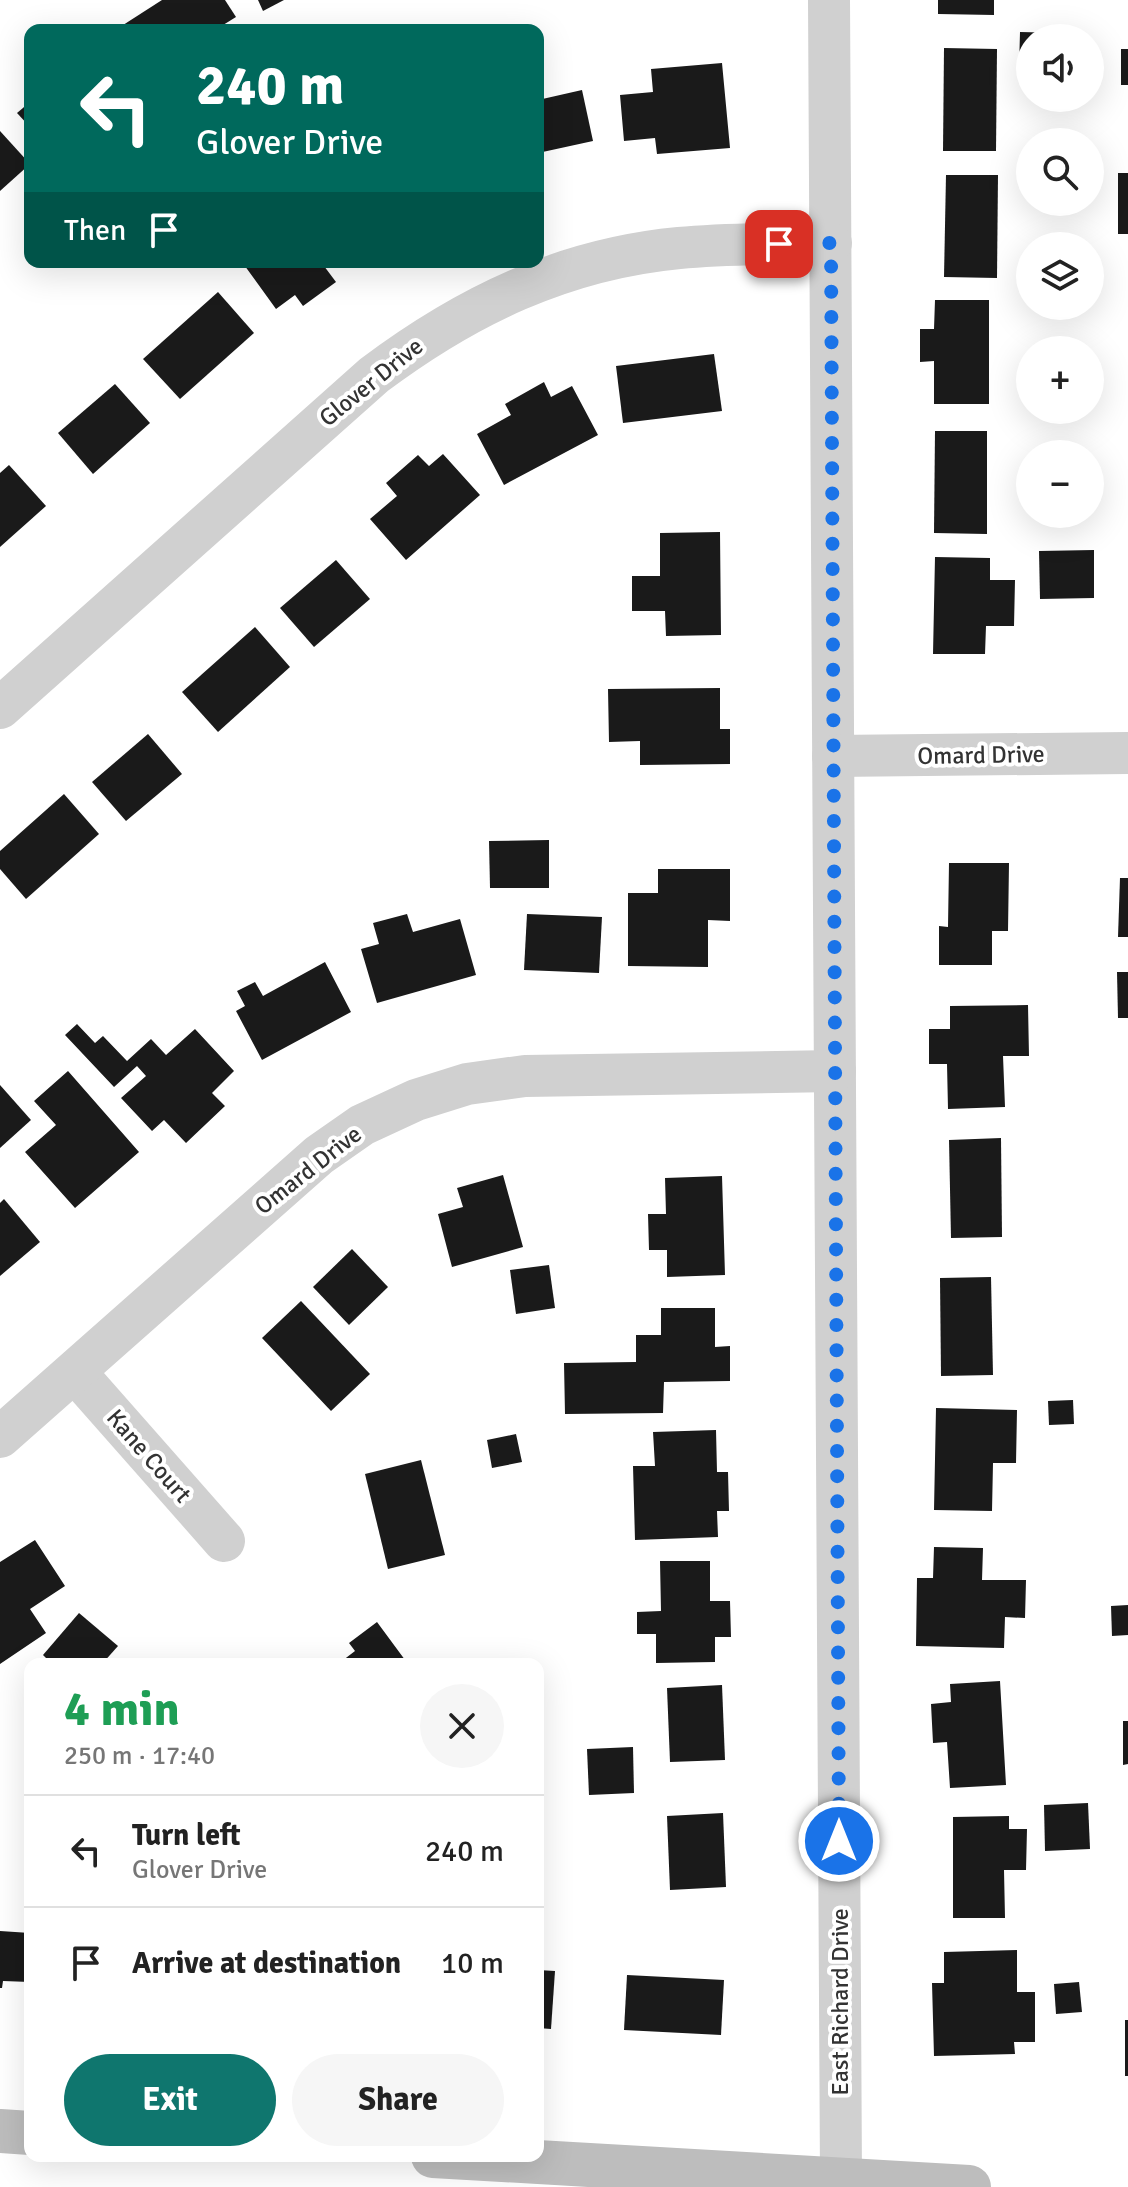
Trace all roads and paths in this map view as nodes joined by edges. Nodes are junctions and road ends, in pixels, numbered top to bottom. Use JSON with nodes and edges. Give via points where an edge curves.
{"nodes":[{"id":1,"x":829,"y":0,"type":"edge"},
{"id":2,"x":831,"y":243,"type":"junction"},
{"id":3,"x":0,"y":708,"type":"edge"},
{"id":4,"x":1128,"y":753,"type":"edge"},
{"id":5,"x":833,"y":756,"type":"junction"},
{"id":6,"x":835,"y":1071,"type":"junction"},
{"id":7,"x":75,"y":1372,"type":"junction"},
{"id":8,"x":0,"y":1437,"type":"edge"},
{"id":9,"x":224,"y":1541,"type":"dead end"},
{"id":10,"x":0,"y":2131,"type":"edge"},
{"id":11,"x":24,"y":2133,"type":"edge"},
{"id":12,"x":539,"y":2162,"type":"edge"},
{"id":13,"x":841,"y":2179,"type":"junction"},
{"id":14,"x":969,"y":2187,"type":"edge"}],
"edges":[{"from":1,"to":2,"type":"street","name":"East Richard Drive"},
{"from":2,"to":3,"type":"street","name":"Glover Drive","via":[[644,253],[557,274],[465,313],[374,375]]},
{"from":2,"to":5,"type":"street","name":"East Richard Drive"},
{"from":4,"to":5,"type":"street","name":"Omard Drive"},
{"from":5,"to":6,"type":"street","name":"East Richard Drive"},
{"from":6,"to":7,"type":"street","name":"Omard Drive","via":[[525,1076],[467,1084],[416,1100],[362,1125],[319,1155]]},
{"from":6,"to":13,"type":"street","name":"East Richard Drive"},
{"from":7,"to":8,"type":"street","name":"Omard Drive"},
{"from":7,"to":9,"type":"street","name":"Kane Court"},
{"from":10,"to":11,"type":"main road"},
{"from":12,"to":13,"type":"main road"},
{"from":13,"to":14,"type":"main road"}]}
